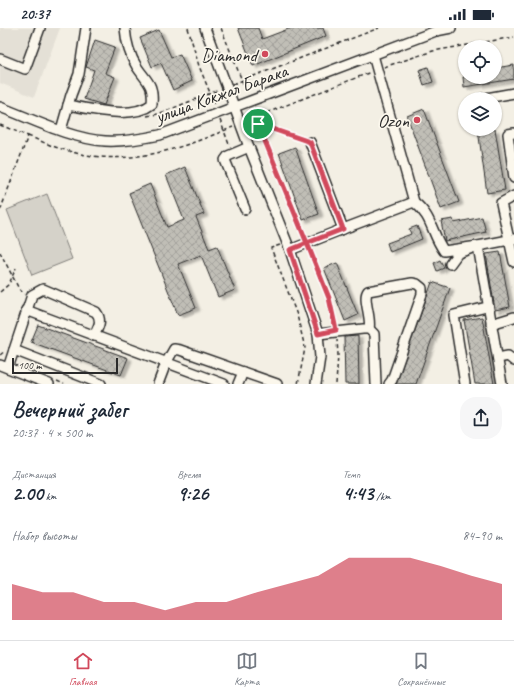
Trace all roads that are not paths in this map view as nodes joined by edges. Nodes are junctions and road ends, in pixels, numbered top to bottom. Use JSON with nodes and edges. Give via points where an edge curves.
{"nodes":[{"id":1,"x":40,"y":28,"type":"edge"},
{"id":2,"x":86,"y":28,"type":"edge"},
{"id":3,"x":125,"y":28,"type":"edge"},
{"id":4,"x":205,"y":28,"type":"edge"},
{"id":5,"x":451,"y":28,"type":"edge"},
{"id":6,"x":373,"y":55,"type":"junction"},
{"id":7,"x":0,"y":59,"type":"edge"},
{"id":8,"x":514,"y":93,"type":"edge"},
{"id":9,"x":502,"y":95,"type":"edge"},
{"id":10,"x":68,"y":105,"type":"junction"},
{"id":11,"x":0,"y":107,"type":"edge"},
{"id":12,"x":235,"y":107,"type":"junction"},
{"id":13,"x":61,"y":130,"type":"junction"},
{"id":14,"x":514,"y":133,"type":"edge"},
{"id":15,"x":310,"y":142,"type":"road end"},
{"id":16,"x":249,"y":147,"type":"junction"},
{"id":17,"x":514,"y":178,"type":"edge"},
{"id":18,"x":514,"y":196,"type":"edge"},
{"id":19,"x":414,"y":202,"type":"junction"},
{"id":20,"x":245,"y":209,"type":"dead end"},
{"id":21,"x":343,"y":229,"type":"junction"},
{"id":22,"x":512,"y":240,"type":"edge"},
{"id":23,"x":289,"y":246,"type":"junction"},
{"id":24,"x":478,"y":246,"type":"junction"},
{"id":25,"x":514,"y":262,"type":"edge"},
{"id":26,"x":450,"y":264,"type":"dead end"},
{"id":27,"x":487,"y":306,"type":"junction"},
{"id":28,"x":26,"y":310,"type":"junction"},
{"id":29,"x":514,"y":317,"type":"edge"},
{"id":30,"x":491,"y":324,"type":"junction"},
{"id":31,"x":369,"y":329,"type":"junction"},
{"id":32,"x":318,"y":334,"type":"junction"},
{"id":33,"x":94,"y":336,"type":"junction"},
{"id":34,"x":14,"y":350,"type":"junction"},
{"id":35,"x":498,"y":358,"type":"junction"},
{"id":36,"x":514,"y":361,"type":"edge"},
{"id":37,"x":166,"y":363,"type":"junction"},
{"id":38,"x":4,"y":367,"type":"edge"},
{"id":39,"x":243,"y":372,"type":"junction"},
{"id":40,"x":49,"y":384,"type":"edge"},
{"id":41,"x":101,"y":384,"type":"edge"},
{"id":42,"x":158,"y":384,"type":"edge"},
{"id":43,"x":224,"y":384,"type":"edge"},
{"id":44,"x":238,"y":384,"type":"edge"},
{"id":45,"x":277,"y":384,"type":"edge"},
{"id":46,"x":316,"y":384,"type":"edge"},
{"id":47,"x":376,"y":384,"type":"edge"},
{"id":48,"x":388,"y":384,"type":"edge"},
{"id":49,"x":465,"y":384,"type":"edge"},
{"id":50,"x":502,"y":384,"type":"edge"}],
"edges":[{"from":1,"to":7,"type":"street","via":[[25,68]]},
{"from":2,"to":10,"type":"street","via":[[79,74]]},
{"from":3,"to":10,"type":"street","via":[[131,55],[150,84],[152,104],[147,108],[127,112]]},
{"from":4,"to":12,"type":"street"},
{"from":5,"to":6,"type":"street","name":"улица Кокжал Барака"},
{"from":6,"to":12,"type":"street","name":"улица Кокжал Барака"},
{"from":6,"to":19,"type":"street"},
{"from":8,"to":9,"type":"street"},
{"from":10,"to":13,"type":"street"},
{"from":11,"to":13,"type":"street","name":"улица Кокжал Барака"},
{"from":12,"to":13,"type":"street","name":"улица Кокжал Барака","via":[[160,135],[130,141],[104,141]]},
{"from":12,"to":16,"type":"street"},
{"from":14,"to":17,"type":"street","via":[[508,134]]},
{"from":15,"to":21,"type":"street"},
{"from":16,"to":20,"type":"street","via":[[228,156],[225,160]]},
{"from":16,"to":23,"type":"street"},
{"from":18,"to":22,"type":"street","via":[[501,203]]},
{"from":19,"to":21,"type":"street"},
{"from":19,"to":24,"type":"street","via":[[424,210],[444,251]]},
{"from":21,"to":23,"type":"street","via":[[307,243]]},
{"from":22,"to":24,"type":"street"},
{"from":22,"to":25,"type":"street"},
{"from":23,"to":32,"type":"street"},
{"from":24,"to":26,"type":"street","via":[[458,253]]},
{"from":24,"to":27,"type":"street"},
{"from":27,"to":30,"type":"street"},
{"from":27,"to":49,"type":"street","via":[[454,316]]},
{"from":28,"to":33,"type":"street"},
{"from":28,"to":33,"type":"street","via":[[32,294],[43,289],[96,312],[100,317],[100,323]]},
{"from":28,"to":34,"type":"street"},
{"from":29,"to":30,"type":"street"},
{"from":30,"to":35,"type":"street"},
{"from":31,"to":32,"type":"street","via":[[336,330]]},
{"from":31,"to":47,"type":"street","via":[[376,340]]},
{"from":31,"to":48,"type":"street","via":[[371,322],[365,298],[368,291],[412,283],[422,288],[392,380]]},
{"from":32,"to":46,"type":"street","via":[[320,357]]},
{"from":33,"to":37,"type":"street"},
{"from":34,"to":38,"type":"street"},
{"from":34,"to":41,"type":"street"},
{"from":35,"to":36,"type":"street","via":[[508,356]]},
{"from":35,"to":50,"type":"street"},
{"from":37,"to":39,"type":"street","via":[[174,349]]},
{"from":37,"to":42,"type":"street"},
{"from":37,"to":43,"type":"street"},
{"from":38,"to":40,"type":"street"},
{"from":39,"to":44,"type":"street"},
{"from":39,"to":45,"type":"street"}]}
